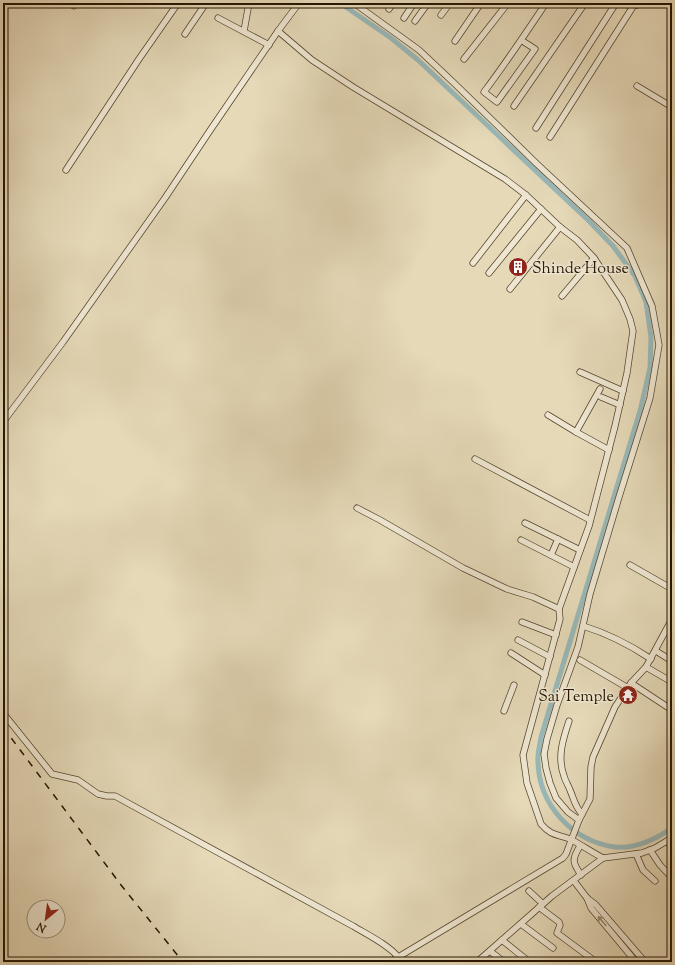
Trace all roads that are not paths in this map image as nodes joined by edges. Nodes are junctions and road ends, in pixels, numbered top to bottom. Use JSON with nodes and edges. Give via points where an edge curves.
{"nodes":[{"id":1,"x":178,"y":3,"type":"edge"},
{"id":2,"x":206,"y":3,"type":"edge"},
{"id":3,"x":249,"y":3,"type":"edge"},
{"id":4,"x":300,"y":3,"type":"edge"},
{"id":5,"x":354,"y":3,"type":"edge"},
{"id":6,"x":393,"y":3,"type":"edge"},
{"id":7,"x":414,"y":3,"type":"edge"},
{"id":8,"x":428,"y":3,"type":"edge"},
{"id":9,"x":450,"y":3,"type":"edge"},
{"id":10,"x":481,"y":3,"type":"edge"},
{"id":11,"x":508,"y":3,"type":"edge"},
{"id":12,"x":546,"y":3,"type":"edge"},
{"id":13,"x":585,"y":3,"type":"edge"},
{"id":14,"x":617,"y":3,"type":"edge"},
{"id":15,"x":643,"y":3,"type":"edge"},
{"id":16,"x":634,"y":5,"type":"junction"},
{"id":17,"x":389,"y":9,"type":"dead end"},
{"id":18,"x":441,"y":15,"type":"dead end"},
{"id":19,"x":218,"y":18,"type":"dead end"},
{"id":20,"x":404,"y":18,"type":"dead end"},
{"id":21,"x":415,"y":21,"type":"dead end"},
{"id":22,"x":244,"y":31,"type":"junction"},
{"id":23,"x":278,"y":31,"type":"junction"},
{"id":24,"x":185,"y":34,"type":"dead end"},
{"id":25,"x":521,"y":40,"type":"junction"},
{"id":26,"x":455,"y":41,"type":"dead end"},
{"id":27,"x":269,"y":45,"type":"junction"},
{"id":28,"x":464,"y":59,"type":"dead end"},
{"id":29,"x":637,"y":86,"type":"dead end"},
{"id":30,"x":514,"y":106,"type":"dead end"},
{"id":31,"x":672,"y":107,"type":"edge"},
{"id":32,"x":536,"y":128,"type":"dead end"},
{"id":33,"x":550,"y":137,"type":"dead end"},
{"id":34,"x":66,"y":170,"type":"dead end"},
{"id":35,"x":526,"y":194,"type":"junction"},
{"id":36,"x":541,"y":209,"type":"junction"},
{"id":37,"x":560,"y":227,"type":"junction"},
{"id":38,"x":594,"y":258,"type":"junction"},
{"id":39,"x":473,"y":263,"type":"dead end"},
{"id":40,"x":490,"y":273,"type":"dead end"},
{"id":41,"x":510,"y":289,"type":"dead end"},
{"id":42,"x":562,"y":296,"type":"dead end"},
{"id":43,"x":580,"y":372,"type":"dead end"},
{"id":44,"x":600,"y":389,"type":"dead end"},
{"id":45,"x":623,"y":391,"type":"junction"},
{"id":46,"x":601,"y":397,"type":"dead end"},
{"id":47,"x":620,"y":405,"type":"junction"},
{"id":48,"x":548,"y":415,"type":"dead end"},
{"id":49,"x":3,"y":422,"type":"edge"},
{"id":50,"x":576,"y":432,"type":"junction"},
{"id":51,"x":609,"y":450,"type":"junction"},
{"id":52,"x":475,"y":459,"type":"dead end"},
{"id":53,"x":357,"y":508,"type":"dead end"},
{"id":54,"x":590,"y":520,"type":"junction"},
{"id":55,"x":525,"y":523,"type":"dead end"},
{"id":56,"x":558,"y":539,"type":"junction"},
{"id":57,"x":521,"y":540,"type":"dead end"},
{"id":58,"x":580,"y":550,"type":"junction"},
{"id":59,"x":551,"y":555,"type":"junction"},
{"id":60,"x":630,"y":565,"type":"dead end"},
{"id":61,"x":574,"y":567,"type":"junction"},
{"id":62,"x":672,"y":589,"type":"edge"},
{"id":63,"x":559,"y":609,"type":"junction"},
{"id":64,"x":672,"y":619,"type":"edge"},
{"id":65,"x":522,"y":622,"type":"dead end"},
{"id":66,"x":583,"y":626,"type":"junction"},
{"id":67,"x":556,"y":635,"type":"junction"},
{"id":68,"x":518,"y":640,"type":"dead end"},
{"id":69,"x":656,"y":651,"type":"junction"},
{"id":70,"x":511,"y":653,"type":"dead end"},
{"id":71,"x":550,"y":657,"type":"junction"},
{"id":72,"x":651,"y":659,"type":"junction"},
{"id":73,"x":580,"y":660,"type":"dead end"},
{"id":74,"x":672,"y":661,"type":"edge"},
{"id":75,"x":646,"y":667,"type":"junction"},
{"id":76,"x":545,"y":676,"type":"junction"},
{"id":77,"x":672,"y":682,"type":"edge"},
{"id":78,"x":514,"y":685,"type":"dead end"},
{"id":79,"x":630,"y":686,"type":"junction"},
{"id":80,"x":672,"y":710,"type":"edge"},
{"id":81,"x":504,"y":711,"type":"dead end"},
{"id":82,"x":3,"y":713,"type":"edge"},
{"id":83,"x":569,"y":721,"type":"dead end"},
{"id":84,"x":581,"y":817,"type":"junction"},
{"id":85,"x":572,"y":837,"type":"junction"},
{"id":86,"x":670,"y":840,"type":"edge"},
{"id":87,"x":580,"y":846,"type":"junction"},
{"id":88,"x":672,"y":848,"type":"edge"},
{"id":89,"x":650,"y":850,"type":"junction"},
{"id":90,"x":636,"y":854,"type":"junction"},
{"id":91,"x":603,"y":858,"type":"junction"},
{"id":92,"x":581,"y":875,"type":"junction"},
{"id":93,"x":672,"y":878,"type":"edge"},
{"id":94,"x":574,"y":881,"type":"junction"},
{"id":95,"x":655,"y":881,"type":"dead end"},
{"id":96,"x":529,"y":890,"type":"dead end"},
{"id":97,"x":541,"y":906,"type":"junction"},
{"id":98,"x":520,"y":924,"type":"junction"},
{"id":99,"x":618,"y":935,"type":"junction"},
{"id":100,"x":502,"y":940,"type":"junction"},
{"id":101,"x":553,"y":948,"type":"dead end"},
{"id":102,"x":490,"y":951,"type":"junction"},
{"id":103,"x":398,"y":958,"type":"junction"},
{"id":104,"x":528,"y":961,"type":"dead end"},
{"id":105,"x":390,"y":962,"type":"edge"},
{"id":106,"x":477,"y":962,"type":"edge"},
{"id":107,"x":504,"y":962,"type":"edge"},
{"id":108,"x":596,"y":962,"type":"edge"},
{"id":109,"x":636,"y":962,"type":"edge"},
{"id":110,"x":645,"y":962,"type":"edge"}],
"edges":[{"from":1,"to":34,"type":"street"},
{"from":2,"to":24,"type":"street"},
{"from":3,"to":22,"type":"street"},
{"from":4,"to":23,"type":"street"},
{"from":5,"to":66,"type":"street","via":[[419,50],[627,248],[652,306],[659,345],[650,398],[590,594]]},
{"from":6,"to":17,"type":"street"},
{"from":7,"to":20,"type":"street"},
{"from":8,"to":21,"type":"street"},
{"from":9,"to":18,"type":"street"},
{"from":10,"to":26,"type":"street"},
{"from":11,"to":28,"type":"street"},
{"from":12,"to":25,"type":"street"},
{"from":13,"to":30,"type":"street"},
{"from":14,"to":16,"type":"main road"},
{"from":14,"to":32,"type":"street"},
{"from":15,"to":16,"type":"main road"},
{"from":16,"to":33,"type":"street"},
{"from":19,"to":22,"type":"street"},
{"from":22,"to":27,"type":"street"},
{"from":23,"to":27,"type":"street"},
{"from":23,"to":35,"type":"street","via":[[312,60],[353,87]]},
{"from":25,"to":25,"type":"street","via":[[484,92],[497,102],[535,49]]},
{"from":27,"to":49,"type":"street","via":[[165,198]]},
{"from":29,"to":31,"type":"street"},
{"from":35,"to":36,"type":"street"},
{"from":35,"to":39,"type":"street"},
{"from":36,"to":37,"type":"street"},
{"from":36,"to":40,"type":"street"},
{"from":37,"to":38,"type":"street"},
{"from":37,"to":41,"type":"street"},
{"from":38,"to":42,"type":"street"},
{"from":38,"to":45,"type":"street","via":[[622,300],[631,325]]},
{"from":43,"to":45,"type":"street"},
{"from":44,"to":50,"type":"street"},
{"from":45,"to":47,"type":"street"},
{"from":46,"to":47,"type":"street"},
{"from":47,"to":51,"type":"street"},
{"from":48,"to":50,"type":"street"},
{"from":50,"to":51,"type":"street"},
{"from":51,"to":54,"type":"street"},
{"from":52,"to":54,"type":"street"},
{"from":53,"to":63,"type":"street","via":[[463,568],[507,589]]},
{"from":54,"to":58,"type":"street"},
{"from":55,"to":56,"type":"street"},
{"from":56,"to":58,"type":"street"},
{"from":56,"to":59,"type":"street"},
{"from":57,"to":59,"type":"street"},
{"from":58,"to":61,"type":"street"},
{"from":59,"to":61,"type":"street"},
{"from":60,"to":62,"type":"street"},
{"from":61,"to":63,"type":"street"},
{"from":63,"to":67,"type":"street","via":[[560,619]]},
{"from":64,"to":69,"type":"street"},
{"from":65,"to":67,"type":"street"},
{"from":66,"to":72,"type":"street","via":[[606,634]]},
{"from":66,"to":84,"type":"street","via":[[544,754],[556,798],[568,812]]},
{"from":67,"to":71,"type":"street"},
{"from":68,"to":71,"type":"street"},
{"from":69,"to":72,"type":"street"},
{"from":69,"to":74,"type":"street"},
{"from":70,"to":76,"type":"street"},
{"from":71,"to":76,"type":"street"},
{"from":72,"to":75,"type":"street"},
{"from":73,"to":79,"type":"street"},
{"from":75,"to":77,"type":"street"},
{"from":75,"to":79,"type":"street"},
{"from":76,"to":85,"type":"street","via":[[523,755],[526,774],[541,824],[551,834]]},
{"from":78,"to":81,"type":"street"},
{"from":79,"to":80,"type":"street"},
{"from":79,"to":84,"type":"street","via":[[615,707],[593,758],[590,798]]},
{"from":82,"to":103,"type":"street","via":[[52,774],[78,780],[98,794],[115,796],[352,926],[381,943]]},
{"from":83,"to":84,"type":"street","via":[[561,747],[560,762]]},
{"from":84,"to":85,"type":"street"},
{"from":85,"to":87,"type":"street"},
{"from":85,"to":103,"type":"street","via":[[563,858]]},
{"from":86,"to":88,"type":"street"},
{"from":86,"to":89,"type":"street"},
{"from":87,"to":91,"type":"street"},
{"from":87,"to":92,"type":"street","via":[[573,858]]},
{"from":89,"to":90,"type":"street"},
{"from":89,"to":93,"type":"street"},
{"from":90,"to":91,"type":"street"},
{"from":90,"to":95,"type":"street","via":[[642,870]]},
{"from":91,"to":92,"type":"street"},
{"from":92,"to":94,"type":"street"},
{"from":94,"to":97,"type":"street"},
{"from":94,"to":99,"type":"street","via":[[592,908]]},
{"from":96,"to":97,"type":"street"},
{"from":97,"to":98,"type":"street"},
{"from":97,"to":108,"type":"street","via":[[560,922],[557,933]]},
{"from":98,"to":100,"type":"street"},
{"from":98,"to":101,"type":"street"},
{"from":99,"to":109,"type":"street"},
{"from":99,"to":110,"type":"street"},
{"from":100,"to":102,"type":"street"},
{"from":100,"to":104,"type":"street"},
{"from":102,"to":106,"type":"street"},
{"from":102,"to":107,"type":"street"},
{"from":103,"to":105,"type":"street"}]}
